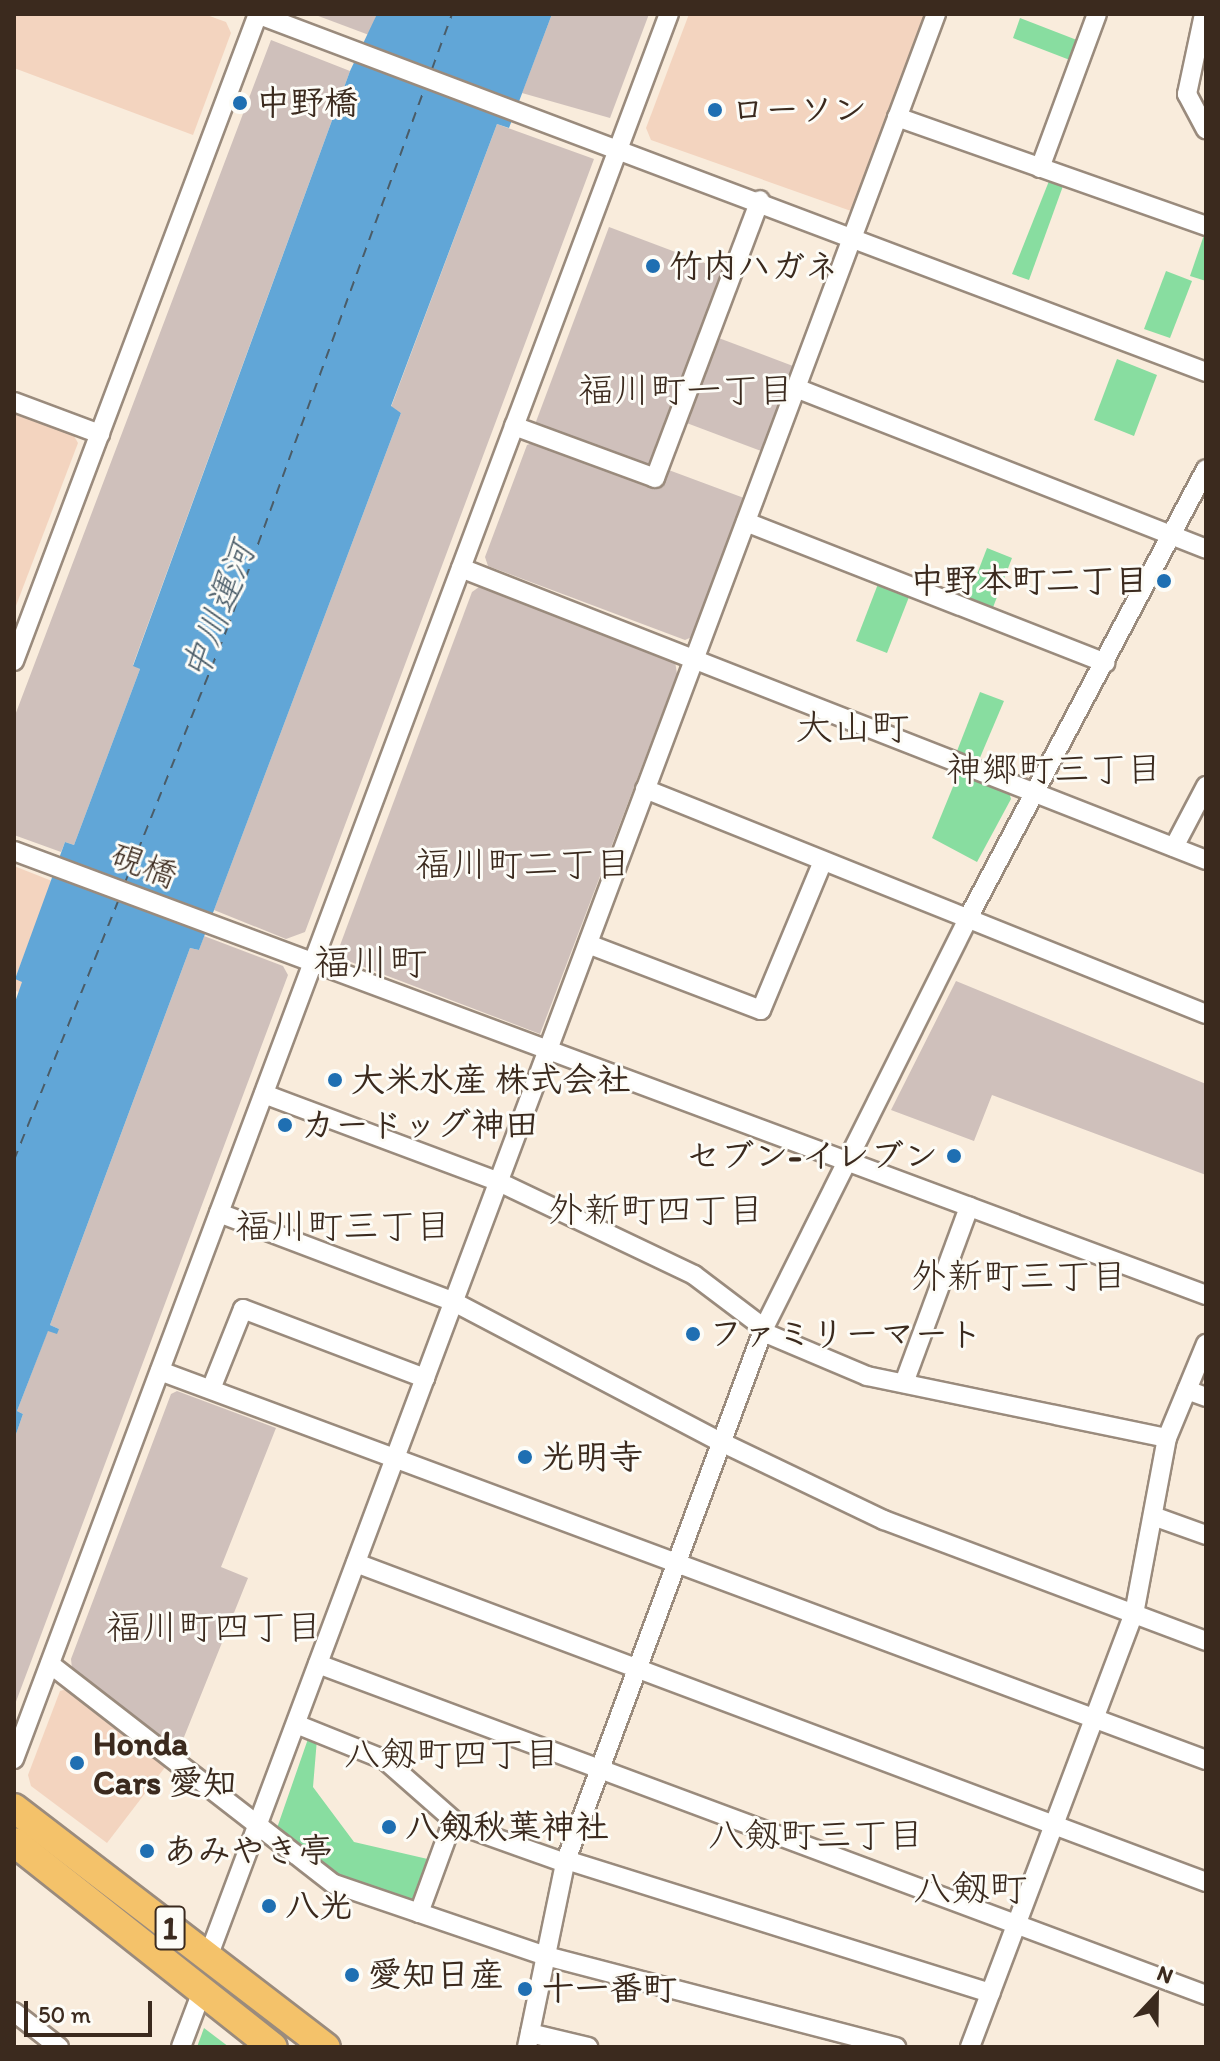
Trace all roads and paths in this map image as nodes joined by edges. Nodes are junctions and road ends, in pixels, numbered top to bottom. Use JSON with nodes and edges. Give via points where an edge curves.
{"nodes":[{"id":1,"x":258,"y":14,"type":"edge"},
{"id":2,"x":669,"y":14,"type":"edge"},
{"id":3,"x":936,"y":14,"type":"edge"},
{"id":4,"x":1097,"y":14,"type":"edge"},
{"id":5,"x":1204,"y":14,"type":"edge"},
{"id":6,"x":897,"y":117,"type":"junction"},
{"id":7,"x":1206,"y":129,"type":"edge"},
{"id":8,"x":619,"y":148,"type":"junction"},
{"id":9,"x":1040,"y":168,"type":"junction"},
{"id":10,"x":760,"y":200,"type":"junction"},
{"id":11,"x":1206,"y":226,"type":"edge"},
{"id":12,"x":853,"y":235,"type":"junction"},
{"id":13,"x":1206,"y":372,"type":"edge"},
{"id":14,"x":796,"y":388,"type":"junction"},
{"id":15,"x":14,"y":402,"type":"edge"},
{"id":16,"x":514,"y":426,"type":"junction"},
{"id":17,"x":100,"y":434,"type":"junction"},
{"id":18,"x":1206,"y":469,"type":"edge"},
{"id":19,"x":746,"y":522,"type":"junction"},
{"id":20,"x":1172,"y":536,"type":"junction"},
{"id":21,"x":1206,"y":549,"type":"edge"},
{"id":22,"x":461,"y":568,"type":"junction"},
{"id":23,"x":695,"y":656,"type":"junction"},
{"id":24,"x":14,"y":661,"type":"edge"},
{"id":25,"x":1105,"y":663,"type":"junction"},
{"id":26,"x":1206,"y":786,"type":"edge"},
{"id":27,"x":645,"y":789,"type":"junction"},
{"id":28,"x":1035,"y":792,"type":"junction"},
{"id":29,"x":1174,"y":847,"type":"junction"},
{"id":30,"x":14,"y":851,"type":"edge"},
{"id":31,"x":1206,"y":860,"type":"edge"},
{"id":32,"x":823,"y":861,"type":"junction"},
{"id":33,"x":968,"y":918,"type":"junction"},
{"id":34,"x":588,"y":944,"type":"junction"},
{"id":35,"x":313,"y":963,"type":"junction"},
{"id":36,"x":1206,"y":1014,"type":"edge"},
{"id":37,"x":548,"y":1050,"type":"junction"},
{"id":38,"x":264,"y":1094,"type":"junction"},
{"id":39,"x":844,"y":1160,"type":"junction"},
{"id":40,"x":499,"y":1182,"type":"junction"},
{"id":41,"x":969,"y":1207,"type":"junction"},
{"id":42,"x":219,"y":1213,"type":"junction"},
{"id":43,"x":1206,"y":1295,"type":"edge"},
{"id":44,"x":454,"y":1302,"type":"junction"},
{"id":45,"x":763,"y":1330,"type":"junction"},
{"id":46,"x":1206,"y":1344,"type":"edge"},
{"id":47,"x":160,"y":1371,"type":"junction"},
{"id":48,"x":425,"y":1378,"type":"junction"},
{"id":49,"x":904,"y":1383,"type":"junction"},
{"id":50,"x":211,"y":1389,"type":"junction"},
{"id":51,"x":1187,"y":1390,"type":"junction"},
{"id":52,"x":1206,"y":1397,"type":"edge"},
{"id":53,"x":1167,"y":1438,"type":"junction"},
{"id":54,"x":721,"y":1442,"type":"junction"},
{"id":55,"x":395,"y":1458,"type":"junction"},
{"id":56,"x":1153,"y":1516,"type":"junction"},
{"id":57,"x":1206,"y":1535,"type":"edge"},
{"id":58,"x":356,"y":1563,"type":"junction"},
{"id":59,"x":675,"y":1563,"type":"junction"},
{"id":60,"x":1134,"y":1614,"type":"junction"},
{"id":61,"x":1206,"y":1641,"type":"edge"},
{"id":62,"x":50,"y":1664,"type":"junction"},
{"id":63,"x":318,"y":1664,"type":"junction"},
{"id":64,"x":636,"y":1669,"type":"junction"},
{"id":65,"x":1096,"y":1720,"type":"junction"},
{"id":66,"x":296,"y":1724,"type":"junction"},
{"id":67,"x":14,"y":1759,"type":"edge"},
{"id":68,"x":1206,"y":1760,"type":"edge"},
{"id":69,"x":600,"y":1768,"type":"junction"},
{"id":70,"x":14,"y":1808,"type":"edge"},
{"id":71,"x":459,"y":1825,"type":"junction"},
{"id":72,"x":1055,"y":1826,"type":"junction"},
{"id":73,"x":257,"y":1827,"type":"junction"},
{"id":74,"x":14,"y":1842,"type":"edge"},
{"id":75,"x":566,"y":1862,"type":"junction"},
{"id":76,"x":1206,"y":1882,"type":"edge"},
{"id":77,"x":419,"y":1913,"type":"junction"},
{"id":78,"x":1017,"y":1924,"type":"junction"},
{"id":79,"x":546,"y":1956,"type":"junction"},
{"id":80,"x":208,"y":1957,"type":"junction"},
{"id":81,"x":202,"y":1991,"type":"junction"},
{"id":82,"x":991,"y":1993,"type":"junction"},
{"id":83,"x":1206,"y":1995,"type":"edge"},
{"id":84,"x":14,"y":2012,"type":"edge"},
{"id":85,"x":528,"y":2040,"type":"edge"},
{"id":86,"x":59,"y":2047,"type":"edge"},
{"id":87,"x":181,"y":2047,"type":"edge"},
{"id":88,"x":273,"y":2047,"type":"edge"},
{"id":89,"x":326,"y":2047,"type":"edge"},
{"id":90,"x":588,"y":2047,"type":"edge"},
{"id":91,"x":896,"y":2047,"type":"edge"},
{"id":92,"x":970,"y":2047,"type":"edge"}],
"edges":[{"from":1,"to":8,"type":"street"},
{"from":1,"to":17,"type":"street"},
{"from":2,"to":8,"type":"street"},
{"from":3,"to":6,"type":"street"},
{"from":4,"to":9,"type":"street"},
{"from":5,"to":7,"type":"street","via":[[1187,94]]},
{"from":6,"to":9,"type":"street"},
{"from":6,"to":12,"type":"street"},
{"from":8,"to":10,"type":"street"},
{"from":8,"to":16,"type":"street"},
{"from":9,"to":11,"type":"street"},
{"from":10,"to":12,"type":"street"},
{"from":10,"to":16,"type":"street","via":[[655,478]]},
{"from":12,"to":13,"type":"street"},
{"from":12,"to":14,"type":"street"},
{"from":14,"to":19,"type":"street"},
{"from":14,"to":20,"type":"street"},
{"from":15,"to":17,"type":"street"},
{"from":16,"to":22,"type":"street"},
{"from":17,"to":24,"type":"street"},
{"from":18,"to":20,"type":"street"},
{"from":19,"to":23,"type":"street"},
{"from":19,"to":25,"type":"street"},
{"from":20,"to":21,"type":"street"},
{"from":20,"to":25,"type":"street"},
{"from":22,"to":23,"type":"street"},
{"from":22,"to":35,"type":"street"},
{"from":23,"to":27,"type":"street"},
{"from":23,"to":28,"type":"street"},
{"from":25,"to":28,"type":"street"},
{"from":26,"to":29,"type":"street"},
{"from":27,"to":32,"type":"street"},
{"from":27,"to":34,"type":"street"},
{"from":28,"to":29,"type":"street"},
{"from":28,"to":33,"type":"street"},
{"from":29,"to":31,"type":"street"},
{"from":30,"to":35,"type":"street","name":"硯橋"},
{"from":32,"to":33,"type":"street"},
{"from":32,"to":34,"type":"street","via":[[761,1010]]},
{"from":33,"to":36,"type":"street"},
{"from":33,"to":39,"type":"street"},
{"from":34,"to":37,"type":"street"},
{"from":35,"to":37,"type":"street","name":"硯橋"},
{"from":35,"to":38,"type":"street"},
{"from":37,"to":39,"type":"street","name":"硯橋"},
{"from":37,"to":40,"type":"street"},
{"from":38,"to":40,"type":"street"},
{"from":38,"to":42,"type":"street"},
{"from":39,"to":41,"type":"street","name":"硯橋"},
{"from":39,"to":45,"type":"street"},
{"from":40,"to":44,"type":"street"},
{"from":40,"to":45,"type":"street","via":[[694,1275]]},
{"from":41,"to":43,"type":"street","name":"硯橋"},
{"from":41,"to":49,"type":"street"},
{"from":42,"to":44,"type":"street"},
{"from":42,"to":47,"type":"street"},
{"from":44,"to":48,"type":"street"},
{"from":44,"to":54,"type":"street"},
{"from":45,"to":49,"type":"street","via":[[867,1376]]},
{"from":45,"to":54,"type":"street"},
{"from":46,"to":51,"type":"street"},
{"from":47,"to":50,"type":"street"},
{"from":47,"to":62,"type":"street"},
{"from":48,"to":50,"type":"street","via":[[243,1309]]},
{"from":48,"to":55,"type":"street"},
{"from":49,"to":53,"type":"street"},
{"from":50,"to":55,"type":"street"},
{"from":51,"to":52,"type":"street"},
{"from":51,"to":53,"type":"street"},
{"from":53,"to":56,"type":"street"},
{"from":54,"to":59,"type":"street"},
{"from":54,"to":60,"type":"street","via":[[884,1520]]},
{"from":55,"to":58,"type":"street"},
{"from":55,"to":59,"type":"street"},
{"from":56,"to":57,"type":"street"},
{"from":56,"to":60,"type":"street"},
{"from":58,"to":63,"type":"street"},
{"from":58,"to":64,"type":"street"},
{"from":59,"to":64,"type":"street"},
{"from":59,"to":65,"type":"street"},
{"from":60,"to":61,"type":"street"},
{"from":60,"to":65,"type":"street"},
{"from":62,"to":67,"type":"street"},
{"from":62,"to":73,"type":"street"},
{"from":63,"to":66,"type":"street"},
{"from":63,"to":69,"type":"street"},
{"from":64,"to":69,"type":"street"},
{"from":64,"to":72,"type":"street"},
{"from":65,"to":68,"type":"street"},
{"from":65,"to":72,"type":"street"},
{"from":66,"to":71,"type":"street","via":[[385,1760]]},
{"from":66,"to":73,"type":"street"},
{"from":69,"to":75,"type":"street"},
{"from":69,"to":78,"type":"street"},
{"from":70,"to":80,"type":"highway","number":"1"},
{"from":71,"to":75,"type":"street"},
{"from":71,"to":77,"type":"street","via":[[449,1831]]},
{"from":72,"to":76,"type":"street"},
{"from":72,"to":78,"type":"street"},
{"from":73,"to":77,"type":"street","via":[[334,1884]]},
{"from":73,"to":80,"type":"street"},
{"from":74,"to":81,"type":"highway","number":"1"},
{"from":75,"to":79,"type":"street"},
{"from":75,"to":82,"type":"street"},
{"from":77,"to":79,"type":"street"},
{"from":78,"to":82,"type":"street"},
{"from":78,"to":83,"type":"street"},
{"from":79,"to":85,"type":"street"},
{"from":79,"to":91,"type":"street"},
{"from":80,"to":89,"type":"highway","number":"1"},
{"from":81,"to":87,"type":"street"},
{"from":81,"to":88,"type":"highway","number":"1"},
{"from":82,"to":92,"type":"street"},
{"from":84,"to":86,"type":"street"},
{"from":85,"to":90,"type":"street"}]}
